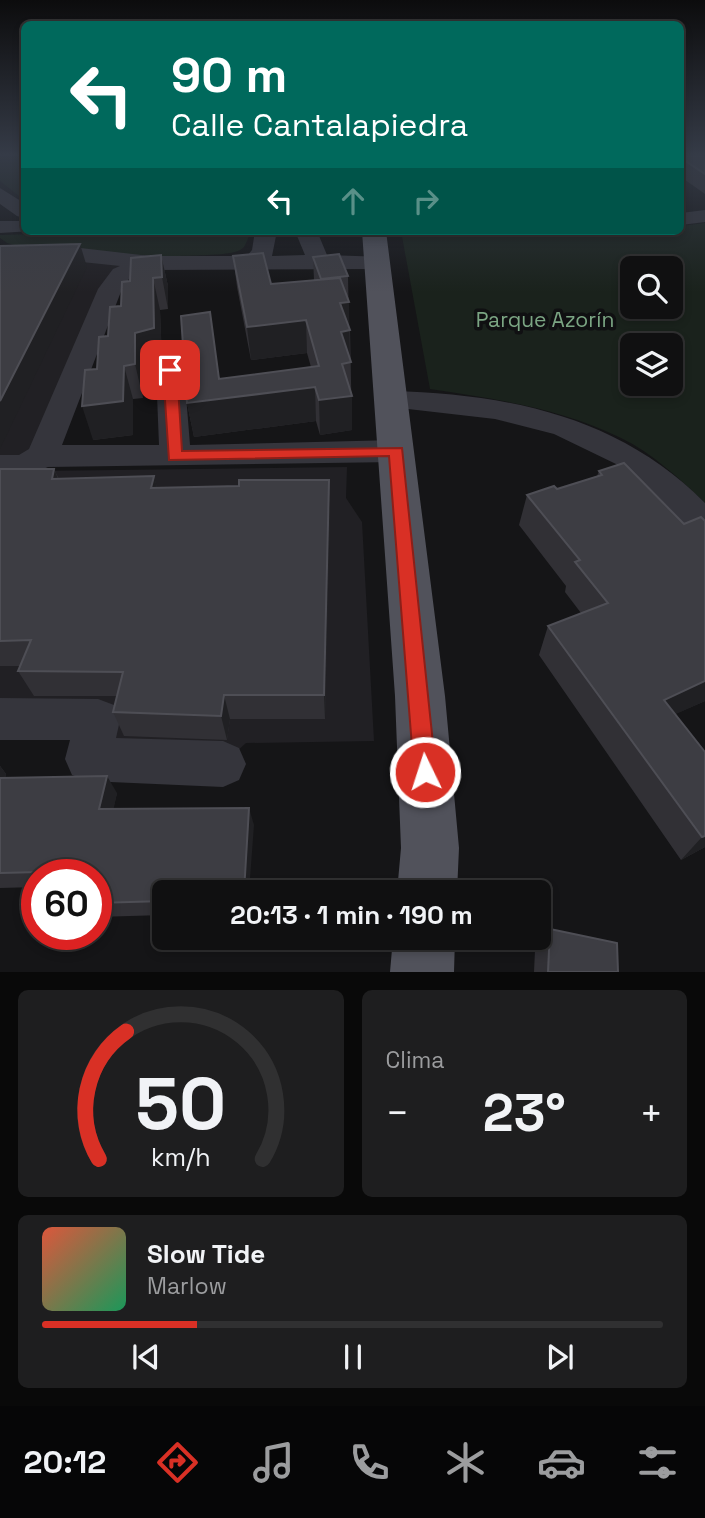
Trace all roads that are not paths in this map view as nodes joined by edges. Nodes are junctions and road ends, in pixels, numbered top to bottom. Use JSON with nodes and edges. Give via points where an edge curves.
{"nodes":[{"id":1,"x":705,"y":216,"type":"edge"},
{"id":2,"x":684,"y":219,"type":"edge"},
{"id":3,"x":0,"y":227,"type":"edge"},
{"id":4,"x":21,"y":227,"type":"edge"},
{"id":5,"x":265,"y":235,"type":"edge"},
{"id":6,"x":307,"y":235,"type":"edge"},
{"id":7,"x":374,"y":235,"type":"edge"},
{"id":8,"x":2,"y":253,"type":"edge"},
{"id":9,"x":321,"y":262,"type":"junction"},
{"id":10,"x":377,"y":262,"type":"junction"},
{"id":11,"x":150,"y":263,"type":"junction"},
{"id":12,"x":252,"y":264,"type":"junction"},
{"id":13,"x":170,"y":370,"type":"dead end"},
{"id":14,"x":392,"y":400,"type":"junction"},
{"id":15,"x":396,"y":451,"type":"junction"},
{"id":16,"x":42,"y":456,"type":"junction"},
{"id":17,"x":174,"y":456,"type":"junction"},
{"id":18,"x":0,"y":467,"type":"edge"},
{"id":19,"x":705,"y":524,"type":"edge"},
{"id":20,"x":0,"y":719,"type":"edge"},
{"id":21,"x":223,"y":764,"type":"dead end"},
{"id":22,"x":428,"y":880,"type":"edge"},
{"id":23,"x":423,"y":950,"type":"edge"},
{"id":24,"x":422,"y":972,"type":"edge"}],
"edges":[{"from":1,"to":2,"type":"street"},
{"from":3,"to":4,"type":"street"},
{"from":5,"to":12,"type":"street","via":[[263,252]]},
{"from":6,"to":9,"type":"street"},
{"from":7,"to":10,"type":"main road"},
{"from":8,"to":11,"type":"street","via":[[64,253]]},
{"from":9,"to":10,"type":"street"},
{"from":9,"to":12,"type":"street"},
{"from":10,"to":14,"type":"main road"},
{"from":11,"to":12,"type":"street"},
{"from":11,"to":16,"type":"street","via":[[121,274],[110,289]]},
{"from":13,"to":17,"type":"street"},
{"from":14,"to":15,"type":"main road"},
{"from":14,"to":19,"type":"street","via":[[482,407],[547,422],[608,445],[655,475]]},
{"from":15,"to":17,"type":"street"},
{"from":15,"to":22,"type":"main road","via":[[420,696],[430,848]]},
{"from":16,"to":17,"type":"street"},
{"from":16,"to":18,"type":"street","via":[[24,466]]},
{"from":20,"to":21,"type":"street","via":[[98,720],[88,760]]},
{"from":23,"to":24,"type":"main road"}]}
